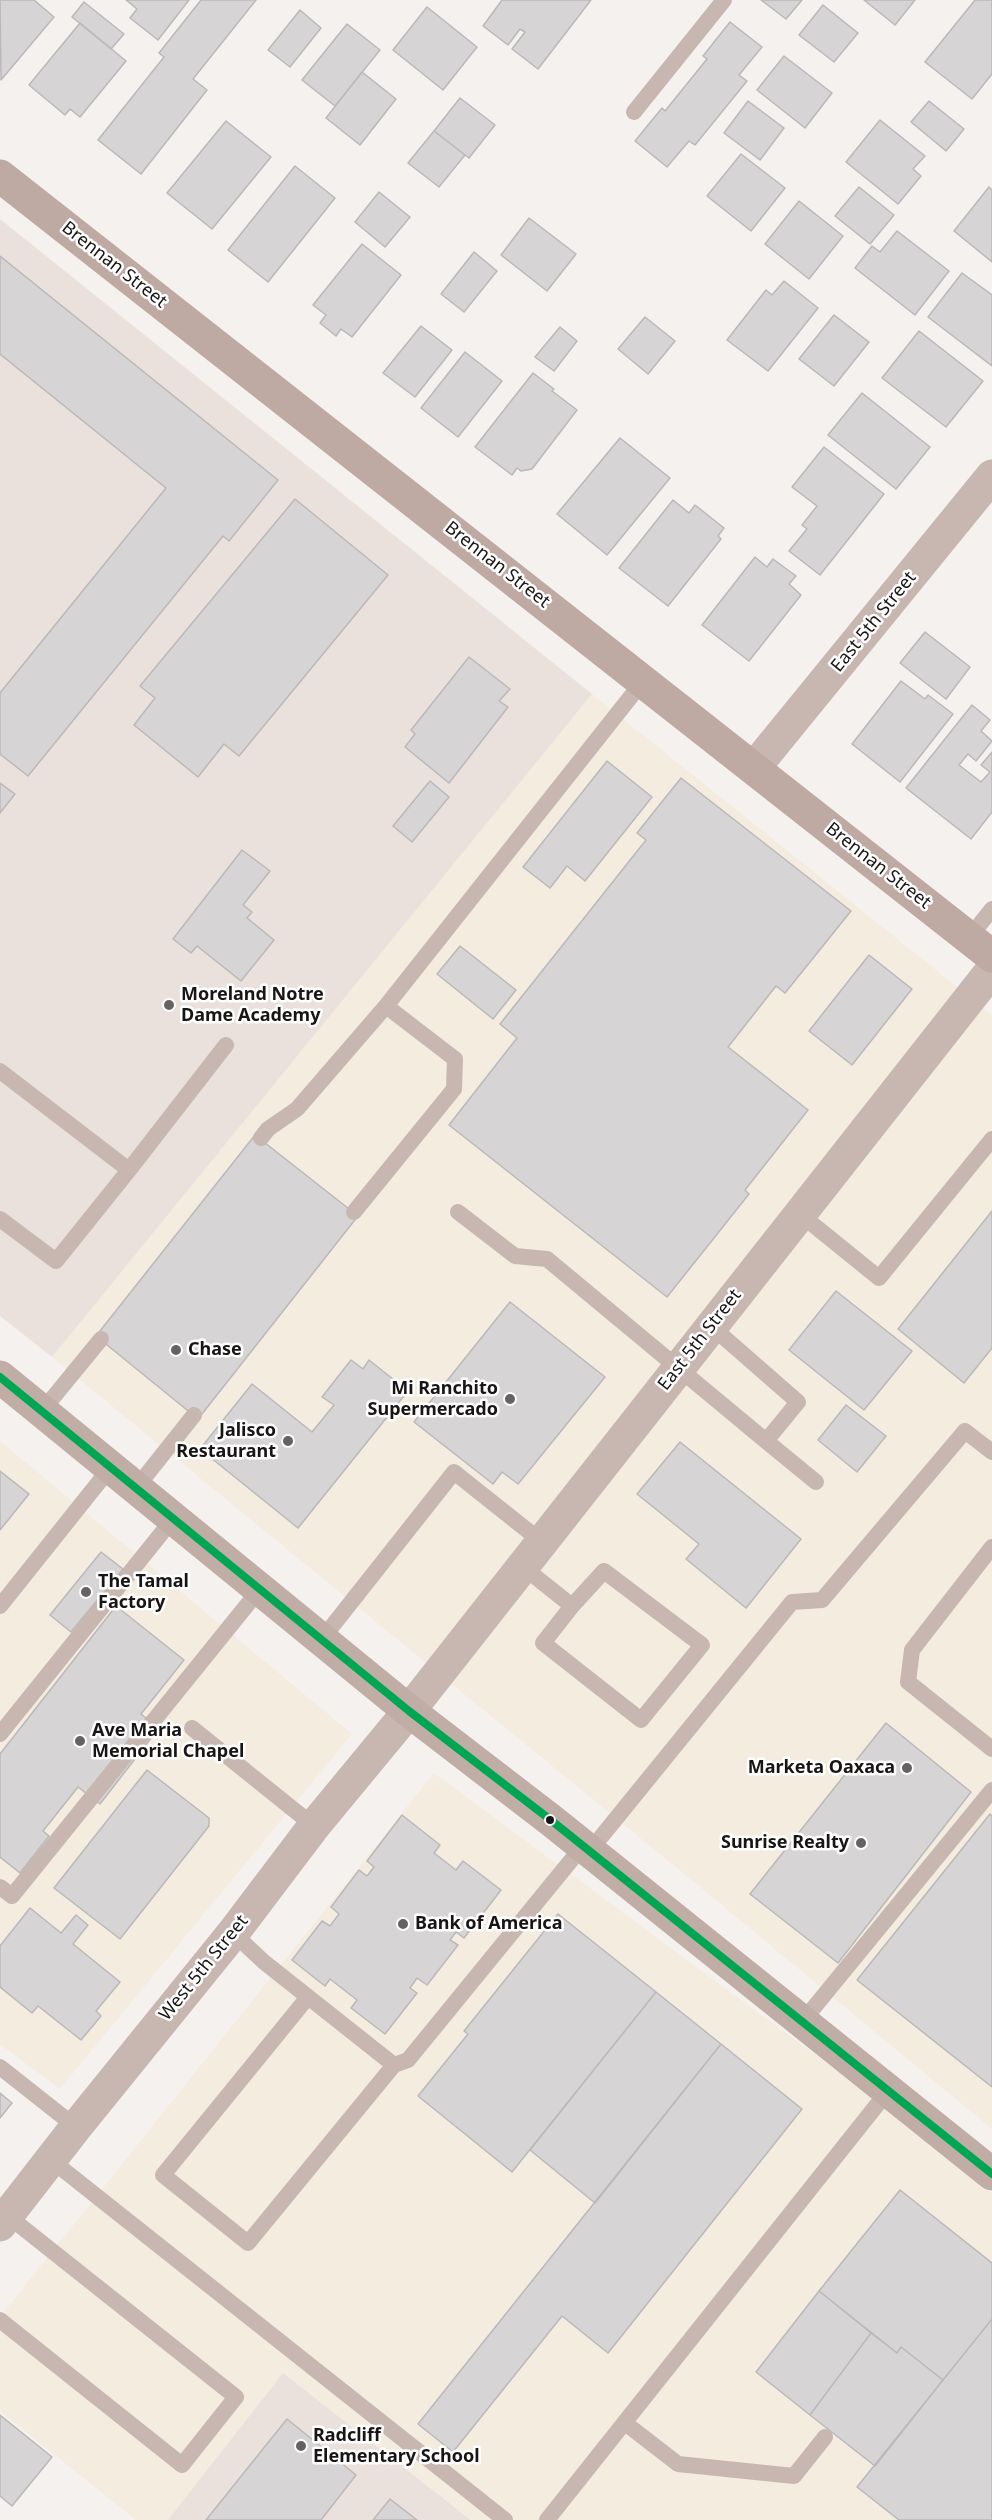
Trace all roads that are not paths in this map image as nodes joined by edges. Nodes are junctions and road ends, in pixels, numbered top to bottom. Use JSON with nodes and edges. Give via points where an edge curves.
{"nodes":[{"id":1,"x":724,"y":0,"type":"edge"},
{"id":2,"x":634,"y":112,"type":"dead end"},
{"id":3,"x":0,"y":176,"type":"edge"},
{"id":4,"x":992,"y":476,"type":"edge"},
{"id":5,"x":644,"y":680,"type":"junction"},
{"id":6,"x":754,"y":768,"type":"junction"},
{"id":7,"x":992,"y":909,"type":"edge"},
{"id":8,"x":981,"y":947,"type":"edge"},
{"id":9,"x":992,"y":970,"type":"edge"},
{"id":10,"x":386,"y":1006,"type":"junction"},
{"id":11,"x":226,"y":1045,"type":"dead end"},
{"id":12,"x":0,"y":1071,"type":"edge"},
{"id":13,"x":261,"y":1138,"type":"dead end"},
{"id":14,"x":992,"y":1139,"type":"edge"},
{"id":15,"x":129,"y":1170,"type":"junction"},
{"id":16,"x":354,"y":1212,"type":"dead end"},
{"id":17,"x":458,"y":1212,"type":"dead end"},
{"id":18,"x":800,"y":1214,"type":"junction"},
{"id":19,"x":0,"y":1219,"type":"edge"},
{"id":20,"x":711,"y":1326,"type":"junction"},
{"id":21,"x":101,"y":1339,"type":"dead end"},
{"id":22,"x":678,"y":1369,"type":"junction"},
{"id":23,"x":0,"y":1377,"type":"edge"},
{"id":24,"x":42,"y":1411,"type":"junction"},
{"id":25,"x":194,"y":1415,"type":"dead end"},
{"id":26,"x":766,"y":1441,"type":"junction"},
{"id":27,"x":992,"y":1452,"type":"edge"},
{"id":28,"x":111,"y":1467,"type":"junction"},
{"id":29,"x":816,"y":1482,"type":"dead end"},
{"id":30,"x":136,"y":1488,"type":"junction"},
{"id":31,"x":173,"y":1519,"type":"junction"},
{"id":32,"x":992,"y":1547,"type":"edge"},
{"id":33,"x":532,"y":1554,"type":"junction"},
{"id":34,"x":260,"y":1589,"type":"junction"},
{"id":35,"x":0,"y":1606,"type":"edge"},
{"id":36,"x":572,"y":1606,"type":"junction"},
{"id":37,"x":322,"y":1640,"type":"junction"},
{"id":38,"x":409,"y":1711,"type":"junction"},
{"id":39,"x":192,"y":1728,"type":"dead end"},
{"id":40,"x":0,"y":1734,"type":"edge"},
{"id":41,"x":992,"y":1749,"type":"edge"},
{"id":42,"x":992,"y":1790,"type":"edge"},
{"id":43,"x":314,"y":1826,"type":"junction"},
{"id":44,"x":585,"y":1850,"type":"junction"},
{"id":45,"x":0,"y":1887,"type":"edge"},
{"id":46,"x":233,"y":1933,"type":"junction"},
{"id":47,"x":308,"y":1997,"type":"junction"},
{"id":48,"x":801,"y":2022,"type":"junction"},
{"id":49,"x":394,"y":2065,"type":"junction"},
{"id":50,"x":0,"y":2067,"type":"edge"},
{"id":51,"x":888,"y":2091,"type":"junction"},
{"id":52,"x":76,"y":2127,"type":"junction"},
{"id":53,"x":51,"y":2160,"type":"junction"},
{"id":54,"x":992,"y":2174,"type":"edge"},
{"id":55,"x":4,"y":2221,"type":"edge"},
{"id":56,"x":0,"y":2320,"type":"edge"},
{"id":57,"x":625,"y":2423,"type":"junction"},
{"id":58,"x":825,"y":2437,"type":"dead end"},
{"id":59,"x":505,"y":2520,"type":"edge"},
{"id":60,"x":548,"y":2520,"type":"edge"}],
"edges":[{"from":1,"to":2,"type":"lane"},
{"from":3,"to":5,"type":"street","name":"Brennan Street"},
{"from":4,"to":6,"type":"street","name":"East 5th Street"},
{"from":5,"to":6,"type":"street","name":"Brennan Street"},
{"from":5,"to":10,"type":"lane"},
{"from":6,"to":8,"type":"street","name":"Brennan Street"},
{"from":7,"to":8,"type":"lane"},
{"from":9,"to":18,"type":"street","name":"East 5th Street"},
{"from":10,"to":13,"type":"lane","via":[[297,1109]]},
{"from":10,"to":16,"type":"lane","via":[[455,1059],[454,1089]]},
{"from":11,"to":15,"type":"lane"},
{"from":12,"to":15,"type":"lane"},
{"from":14,"to":18,"type":"lane","via":[[879,1278]]},
{"from":15,"to":19,"type":"lane","via":[[56,1261]]},
{"from":17,"to":22,"type":"lane","via":[[515,1256],[548,1259]]},
{"from":18,"to":20,"type":"street","name":"East 5th Street"},
{"from":20,"to":22,"type":"street","name":"East 5th Street"},
{"from":20,"to":26,"type":"lane","via":[[798,1402]]},
{"from":21,"to":24,"type":"lane"},
{"from":22,"to":26,"type":"lane"},
{"from":22,"to":33,"type":"street","name":"East 5th Street"},
{"from":23,"to":24,"type":"main road"},
{"from":24,"to":28,"type":"main road"},
{"from":25,"to":30,"type":"lane"},
{"from":26,"to":29,"type":"lane"},
{"from":27,"to":44,"type":"lane","via":[[965,1431],[822,1600],[792,1602]]},
{"from":28,"to":30,"type":"main road"},
{"from":28,"to":35,"type":"lane"},
{"from":30,"to":31,"type":"main road"},
{"from":31,"to":34,"type":"main road"},
{"from":31,"to":40,"type":"lane"},
{"from":32,"to":41,"type":"lane","via":[[912,1650],[908,1682]]},
{"from":33,"to":36,"type":"lane"},
{"from":33,"to":37,"type":"lane","via":[[454,1472]]},
{"from":33,"to":38,"type":"street","name":"East 5th Street"},
{"from":34,"to":37,"type":"main road"},
{"from":34,"to":45,"type":"lane","via":[[12,1896]]},
{"from":36,"to":36,"type":"lane","via":[[543,1643],[641,1720],[702,1645],[604,1570]]},
{"from":37,"to":38,"type":"main road"},
{"from":38,"to":43,"type":"street","name":"West 5th Street"},
{"from":38,"to":44,"type":"main road"},
{"from":39,"to":43,"type":"lane"},
{"from":42,"to":48,"type":"lane"},
{"from":43,"to":46,"type":"street","name":"West 5th Street"},
{"from":44,"to":48,"type":"main road"},
{"from":44,"to":49,"type":"lane","via":[[408,2060]]},
{"from":46,"to":47,"type":"lane"},
{"from":46,"to":52,"type":"street","name":"West 5th Street"},
{"from":47,"to":49,"type":"lane"},
{"from":47,"to":49,"type":"lane","via":[[163,2175],[248,2243]]},
{"from":48,"to":51,"type":"main road"},
{"from":50,"to":52,"type":"lane"},
{"from":51,"to":54,"type":"main road"},
{"from":51,"to":57,"type":"lane"},
{"from":52,"to":53,"type":"street","name":"West 5th Street"},
{"from":53,"to":55,"type":"street","name":"West 5th Street"},
{"from":53,"to":59,"type":"lane"},
{"from":55,"to":56,"type":"lane","via":[[236,2397],[182,2465]]},
{"from":57,"to":58,"type":"lane","via":[[678,2464],[794,2476]]},
{"from":57,"to":60,"type":"lane"}]}
